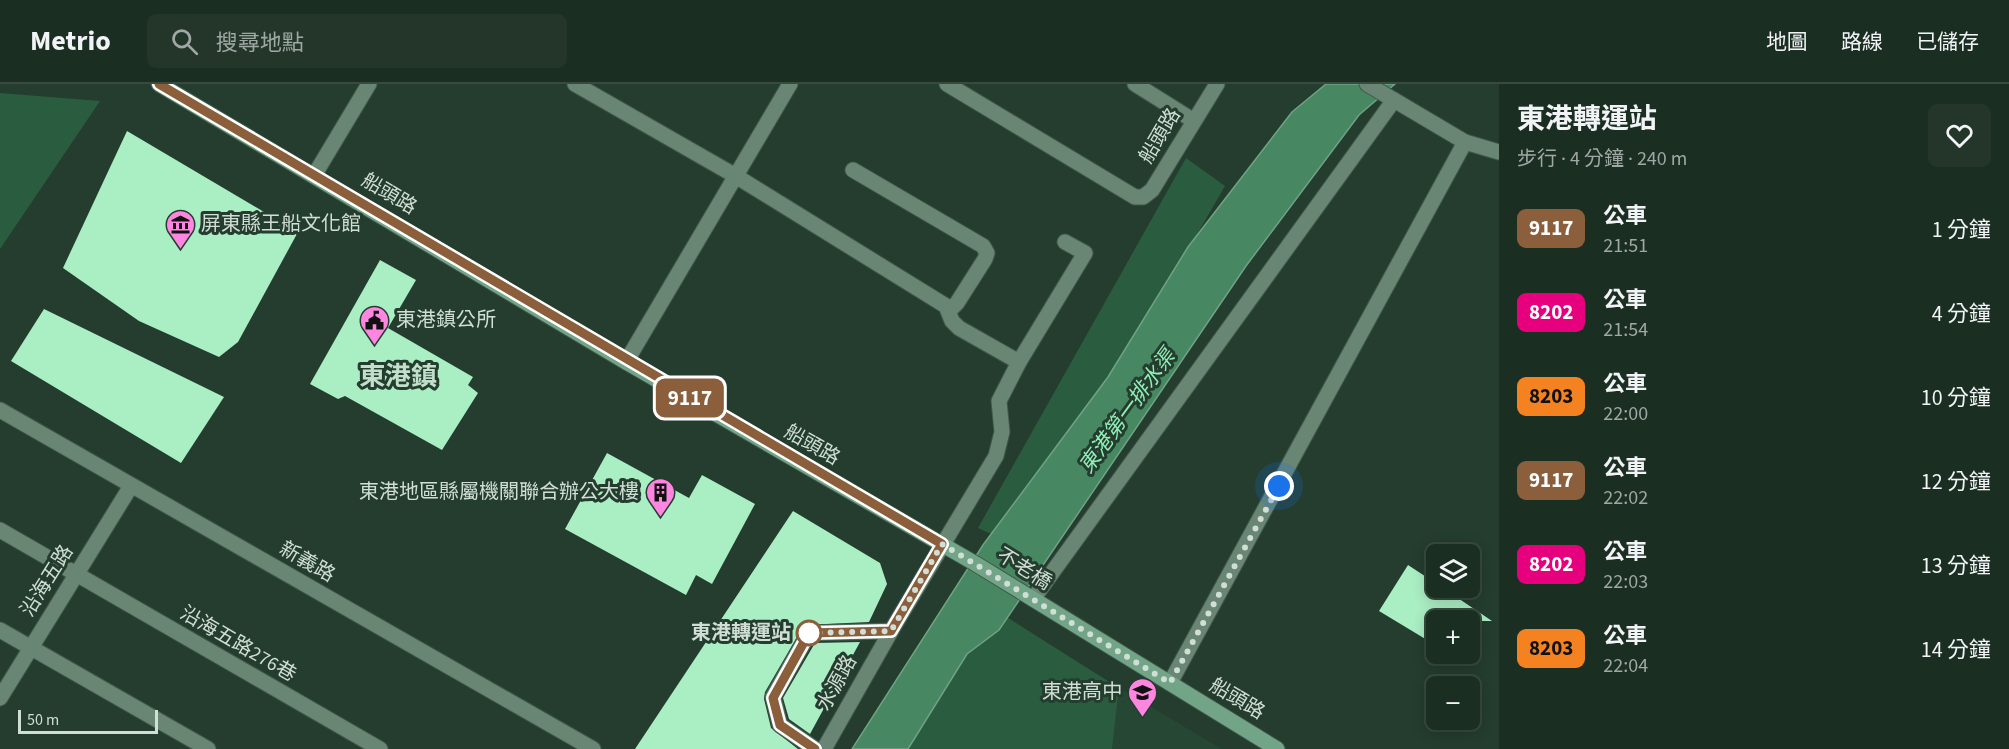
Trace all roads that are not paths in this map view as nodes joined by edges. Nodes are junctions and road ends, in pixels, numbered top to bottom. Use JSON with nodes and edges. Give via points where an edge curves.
{"nodes":[{"id":1,"x":159,"y":84,"type":"edge"},
{"id":2,"x":369,"y":84,"type":"edge"},
{"id":3,"x":575,"y":84,"type":"edge"},
{"id":4,"x":790,"y":84,"type":"edge"},
{"id":5,"x":946,"y":84,"type":"edge"},
{"id":6,"x":1135,"y":84,"type":"edge"},
{"id":7,"x":1217,"y":84,"type":"edge"},
{"id":8,"x":1367,"y":84,"type":"edge"},
{"id":9,"x":1394,"y":100,"type":"junction"},
{"id":10,"x":1194,"y":122,"type":"junction"},
{"id":11,"x":1466,"y":142,"type":"junction"},
{"id":12,"x":1499,"y":153,"type":"edge"},
{"id":13,"x":853,"y":170,"type":"dead end"},
{"id":14,"x":315,"y":174,"type":"junction"},
{"id":15,"x":734,"y":175,"type":"junction"},
{"id":16,"x":1065,"y":242,"type":"dead end"},
{"id":17,"x":949,"y":311,"type":"junction"},
{"id":18,"x":626,"y":362,"type":"junction"},
{"id":19,"x":1019,"y":362,"type":"junction"},
{"id":20,"x":0,"y":410,"type":"edge"},
{"id":21,"x":131,"y":486,"type":"junction"},
{"id":22,"x":0,"y":530,"type":"edge"},
{"id":23,"x":942,"y":544,"type":"junction"},
{"id":24,"x":976,"y":564,"type":"joint"},
{"id":25,"x":76,"y":575,"type":"junction"},
{"id":26,"x":1033,"y":599,"type":"junction"},
{"id":27,"x":1051,"y":610,"type":"joint"},
{"id":28,"x":0,"y":630,"type":"edge"},
{"id":29,"x":891,"y":631,"type":"junction"},
{"id":30,"x":30,"y":647,"type":"junction"},
{"id":31,"x":1170,"y":683,"type":"junction"},
{"id":32,"x":0,"y":698,"type":"edge"},
{"id":33,"x":208,"y":749,"type":"edge"},
{"id":34,"x":380,"y":749,"type":"edge"},
{"id":35,"x":593,"y":749,"type":"edge"},
{"id":36,"x":815,"y":749,"type":"edge"},
{"id":37,"x":824,"y":749,"type":"edge"},
{"id":38,"x":1277,"y":749,"type":"edge"}],
"edges":[{"from":1,"to":14,"type":"main road","name":"船頭路"},
{"from":2,"to":14,"type":"street"},
{"from":3,"to":15,"type":"street"},
{"from":4,"to":15,"type":"street"},
{"from":5,"to":10,"type":"street","name":"船頭路","via":[[1135,198],[1143,198],[1152,190]]},
{"from":6,"to":10,"type":"street"},
{"from":7,"to":10,"type":"street","name":"船頭路"},
{"from":8,"to":9,"type":"street"},
{"from":9,"to":11,"type":"street"},
{"from":9,"to":26,"type":"street"},
{"from":11,"to":12,"type":"street"},
{"from":11,"to":31,"type":"street"},
{"from":13,"to":17,"type":"street","via":[[983,246],[985,259]]},
{"from":14,"to":18,"type":"main road","name":"船頭路"},
{"from":15,"to":17,"type":"street"},
{"from":15,"to":18,"type":"street"},
{"from":16,"to":19,"type":"street","name":"水源路","via":[[1084,253]]},
{"from":17,"to":19,"type":"street","via":[[959,328]]},
{"from":18,"to":23,"type":"main road","name":"船頭路"},
{"from":19,"to":23,"type":"street","name":"水源路","via":[[999,401],[1001,444]]},
{"from":20,"to":21,"type":"street","name":"新義路"},
{"from":21,"to":25,"type":"street","name":"沿海五路"},
{"from":21,"to":35,"type":"street","name":"新義路"},
{"from":22,"to":25,"type":"street","name":"沿海五路276巷"},
{"from":23,"to":24,"type":"main road","name":"船頭路"},
{"from":23,"to":29,"type":"street","name":"水源路"},
{"from":24,"to":26,"type":"main road","name":"不老橋"},
{"from":25,"to":30,"type":"street","name":"沿海五路"},
{"from":25,"to":34,"type":"street","name":"沿海五路276巷"},
{"from":26,"to":27,"type":"main road","name":"不老橋"},
{"from":27,"to":31,"type":"main road","name":"船頭路"},
{"from":28,"to":30,"type":"street"},
{"from":29,"to":36,"type":"street","via":[[809,633],[773,698],[780,725]]},
{"from":29,"to":37,"type":"street","name":"水源路"},
{"from":30,"to":32,"type":"street","name":"沿海五路"},
{"from":30,"to":33,"type":"street"},
{"from":31,"to":38,"type":"main road","name":"船頭路"}]}
